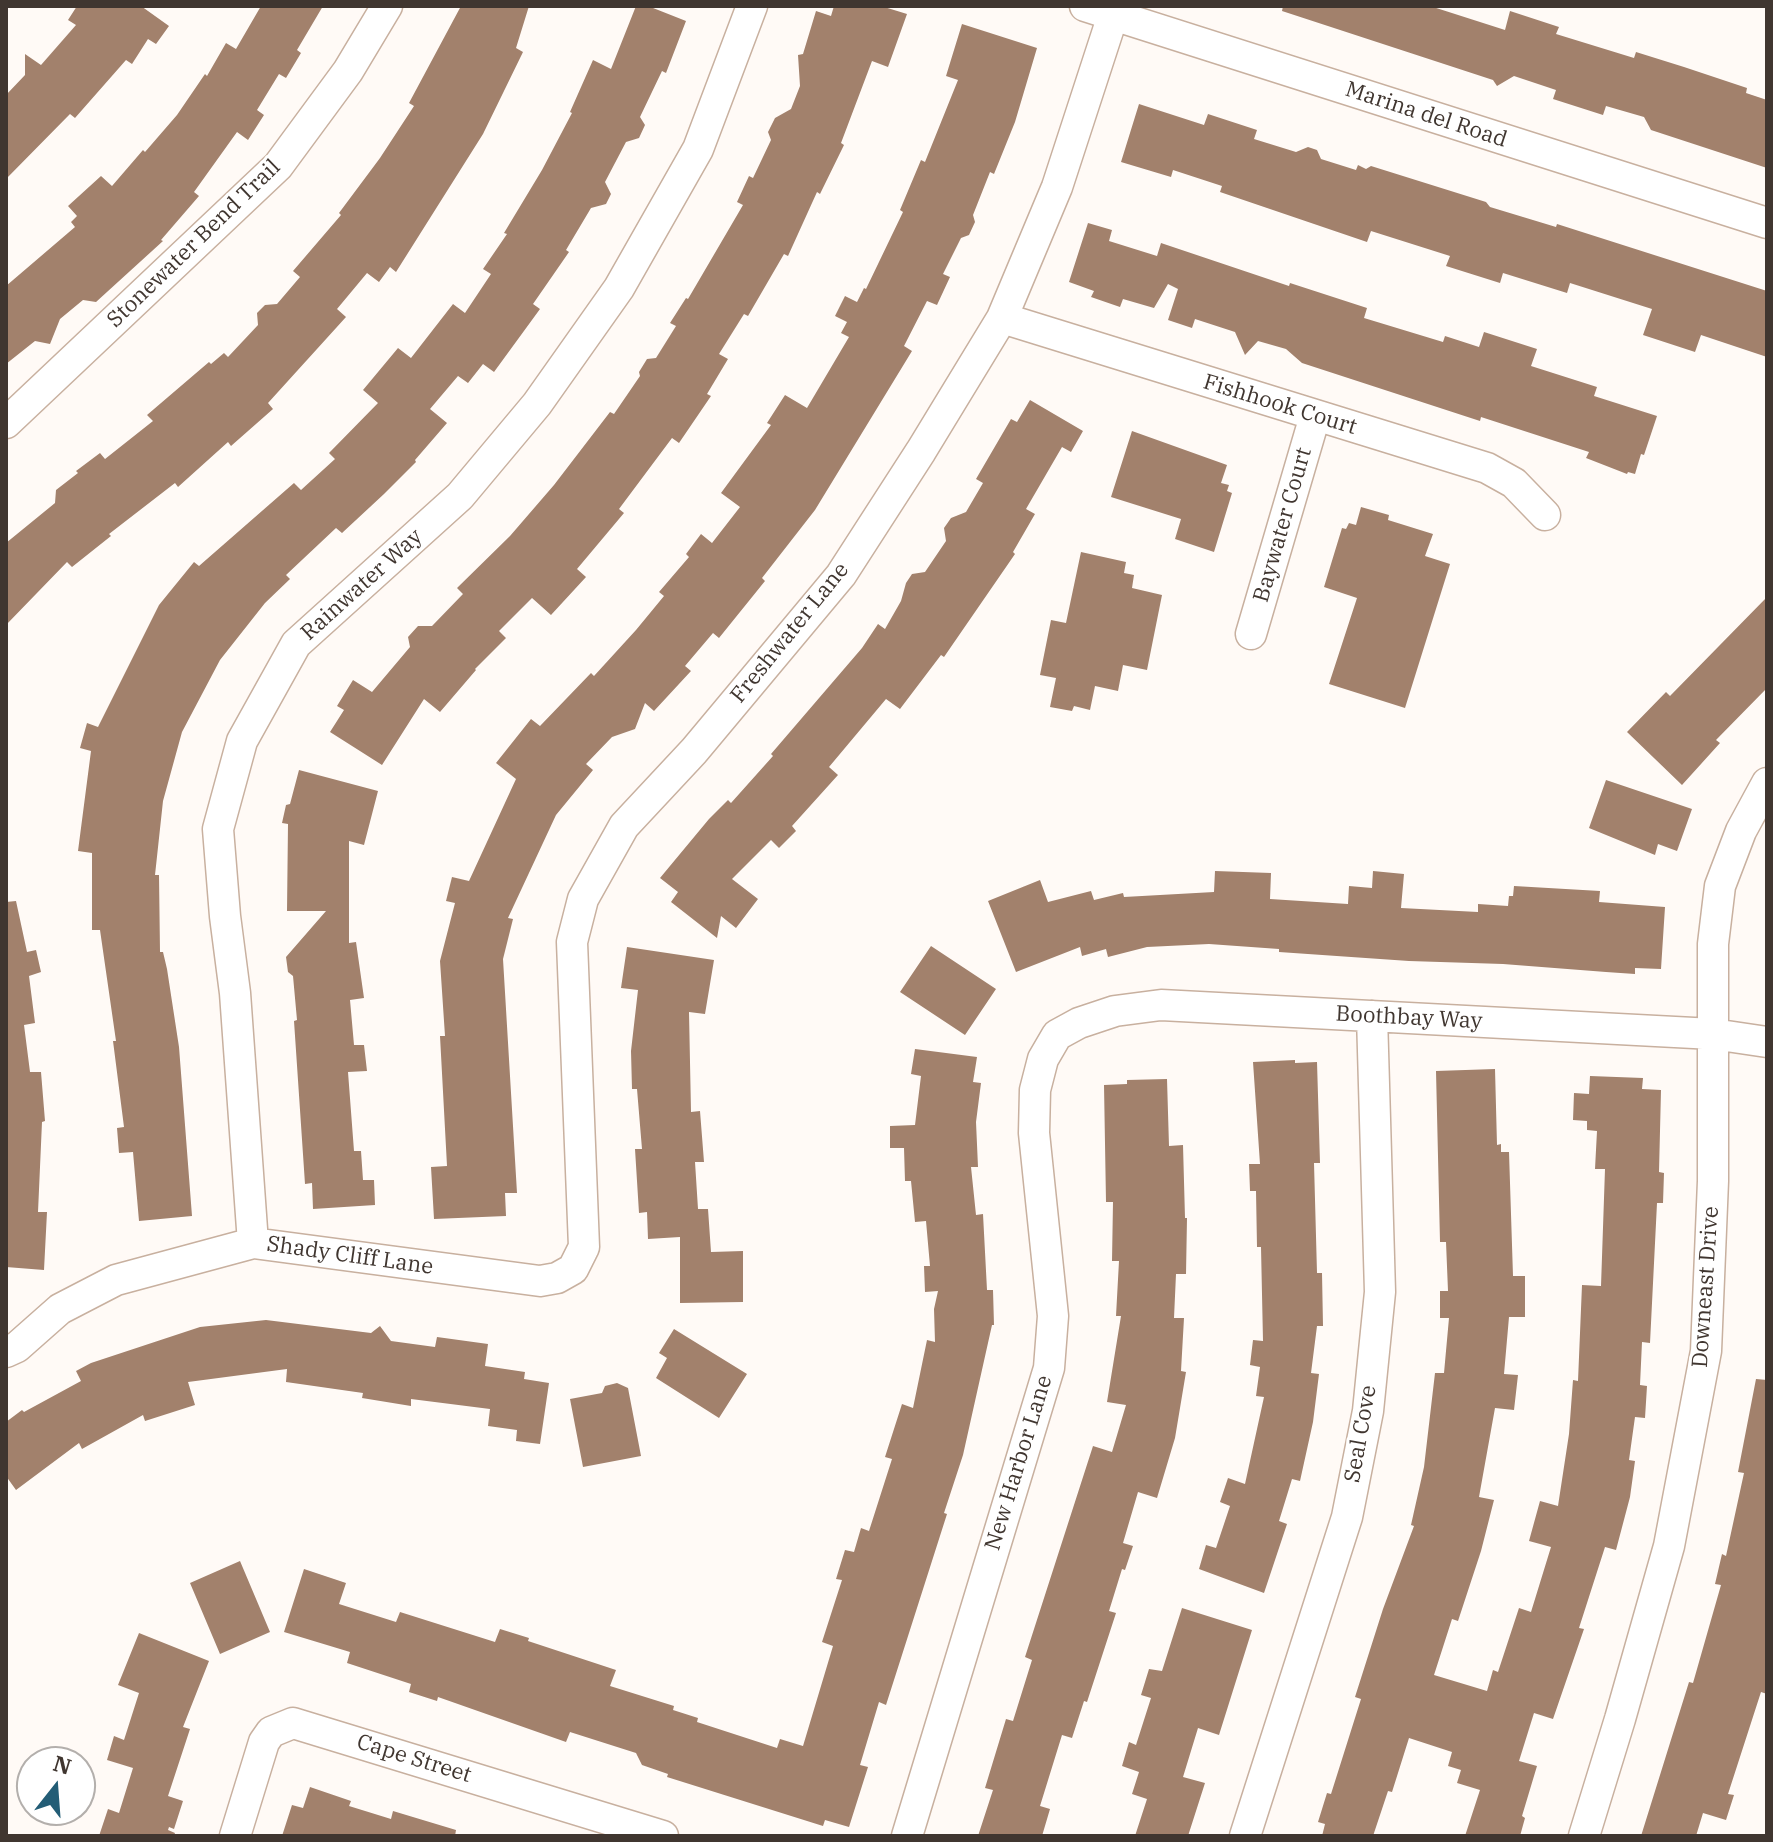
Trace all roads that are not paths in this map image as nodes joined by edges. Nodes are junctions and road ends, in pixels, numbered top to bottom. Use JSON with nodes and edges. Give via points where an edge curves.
{"nodes":[{"id":1,"x":387,"y":6,"type":"edge"},
{"id":2,"x":752,"y":6,"type":"edge"},
{"id":3,"x":1104,"y":9,"type":"edge"},
{"id":4,"x":1767,"y":223,"type":"edge"},
{"id":5,"x":1002,"y":318,"type":"junction"},
{"id":6,"x":1315,"y":416,"type":"junction"},
{"id":7,"x":6,"y":423,"type":"edge"},
{"id":8,"x":1545,"y":515,"type":"dead end"},
{"id":9,"x":1251,"y":634,"type":"dead end"},
{"id":10,"x":1767,"y":783,"type":"edge"},
{"id":11,"x":1372,"y":1016,"type":"junction"},
{"id":12,"x":1713,"y":1034,"type":"junction"},
{"id":13,"x":1057,"y":1035,"type":"joint"},
{"id":14,"x":1767,"y":1042,"type":"edge"},
{"id":15,"x":253,"y":1243,"type":"junction"},
{"id":16,"x":573,"y":1269,"type":"joint"},
{"id":17,"x":6,"y":1352,"type":"edge"},
{"id":18,"x":235,"y":1836,"type":"edge"},
{"id":19,"x":663,"y":1836,"type":"edge"},
{"id":20,"x":907,"y":1836,"type":"edge"},
{"id":21,"x":1245,"y":1836,"type":"edge"},
{"id":22,"x":1584,"y":1836,"type":"edge"}],
"edges":[{"from":1,"to":7,"type":"street","name":"Stonewater Bend Trail","via":[[348,71],[278,166]]},
{"from":2,"to":15,"type":"street","name":"Rainwater Way","via":[[698,149],[619,288],[537,404],[460,496],[296,644],[242,741],[218,829]]},
{"from":3,"to":4,"type":"street","name":"Marina del Road"},
{"from":3,"to":5,"type":"street","name":"Freshwater Lane","via":[[1057,187]]},
{"from":5,"to":6,"type":"street","name":"Fishhook Court"},
{"from":5,"to":16,"type":"street","name":"Freshwater Lane","via":[[841,575],[624,826],[583,899],[572,942],[584,1247]]},
{"from":6,"to":8,"type":"street","name":"Fishhook Court","via":[[1487,468],[1514,483]]},
{"from":6,"to":9,"type":"street","name":"Baywater Court"},
{"from":10,"to":12,"type":"street","name":"Downeast Drive","via":[[1720,886],[1713,944]]},
{"from":11,"to":12,"type":"street","name":"Boothbay Way"},
{"from":11,"to":13,"type":"street","name":"Boothbay Way","via":[[1161,1005],[1115,1011]]},
{"from":11,"to":21,"type":"street","name":"Seal Cove","via":[[1380,1292],[1368,1411],[1347,1517]]},
{"from":12,"to":14,"type":"street","name":"Boothbay Way"},
{"from":12,"to":22,"type":"street","name":"Downeast Drive","via":[[1706,1351],[1669,1546]]},
{"from":13,"to":20,"type":"street","name":"New Harbor Lane","via":[[1043,1059],[1035,1090],[1034,1133],[1053,1316],[1049,1368]]},
{"from":15,"to":16,"type":"street","name":"Shady Cliff Lane","via":[[540,1281]]},
{"from":15,"to":17,"type":"street","name":"Shady Cliff Lane","via":[[116,1280],[60,1309]]},
{"from":18,"to":19,"type":"street","name":"Cape Street","via":[[264,1742],[271,1732],[293,1723]]}]}
